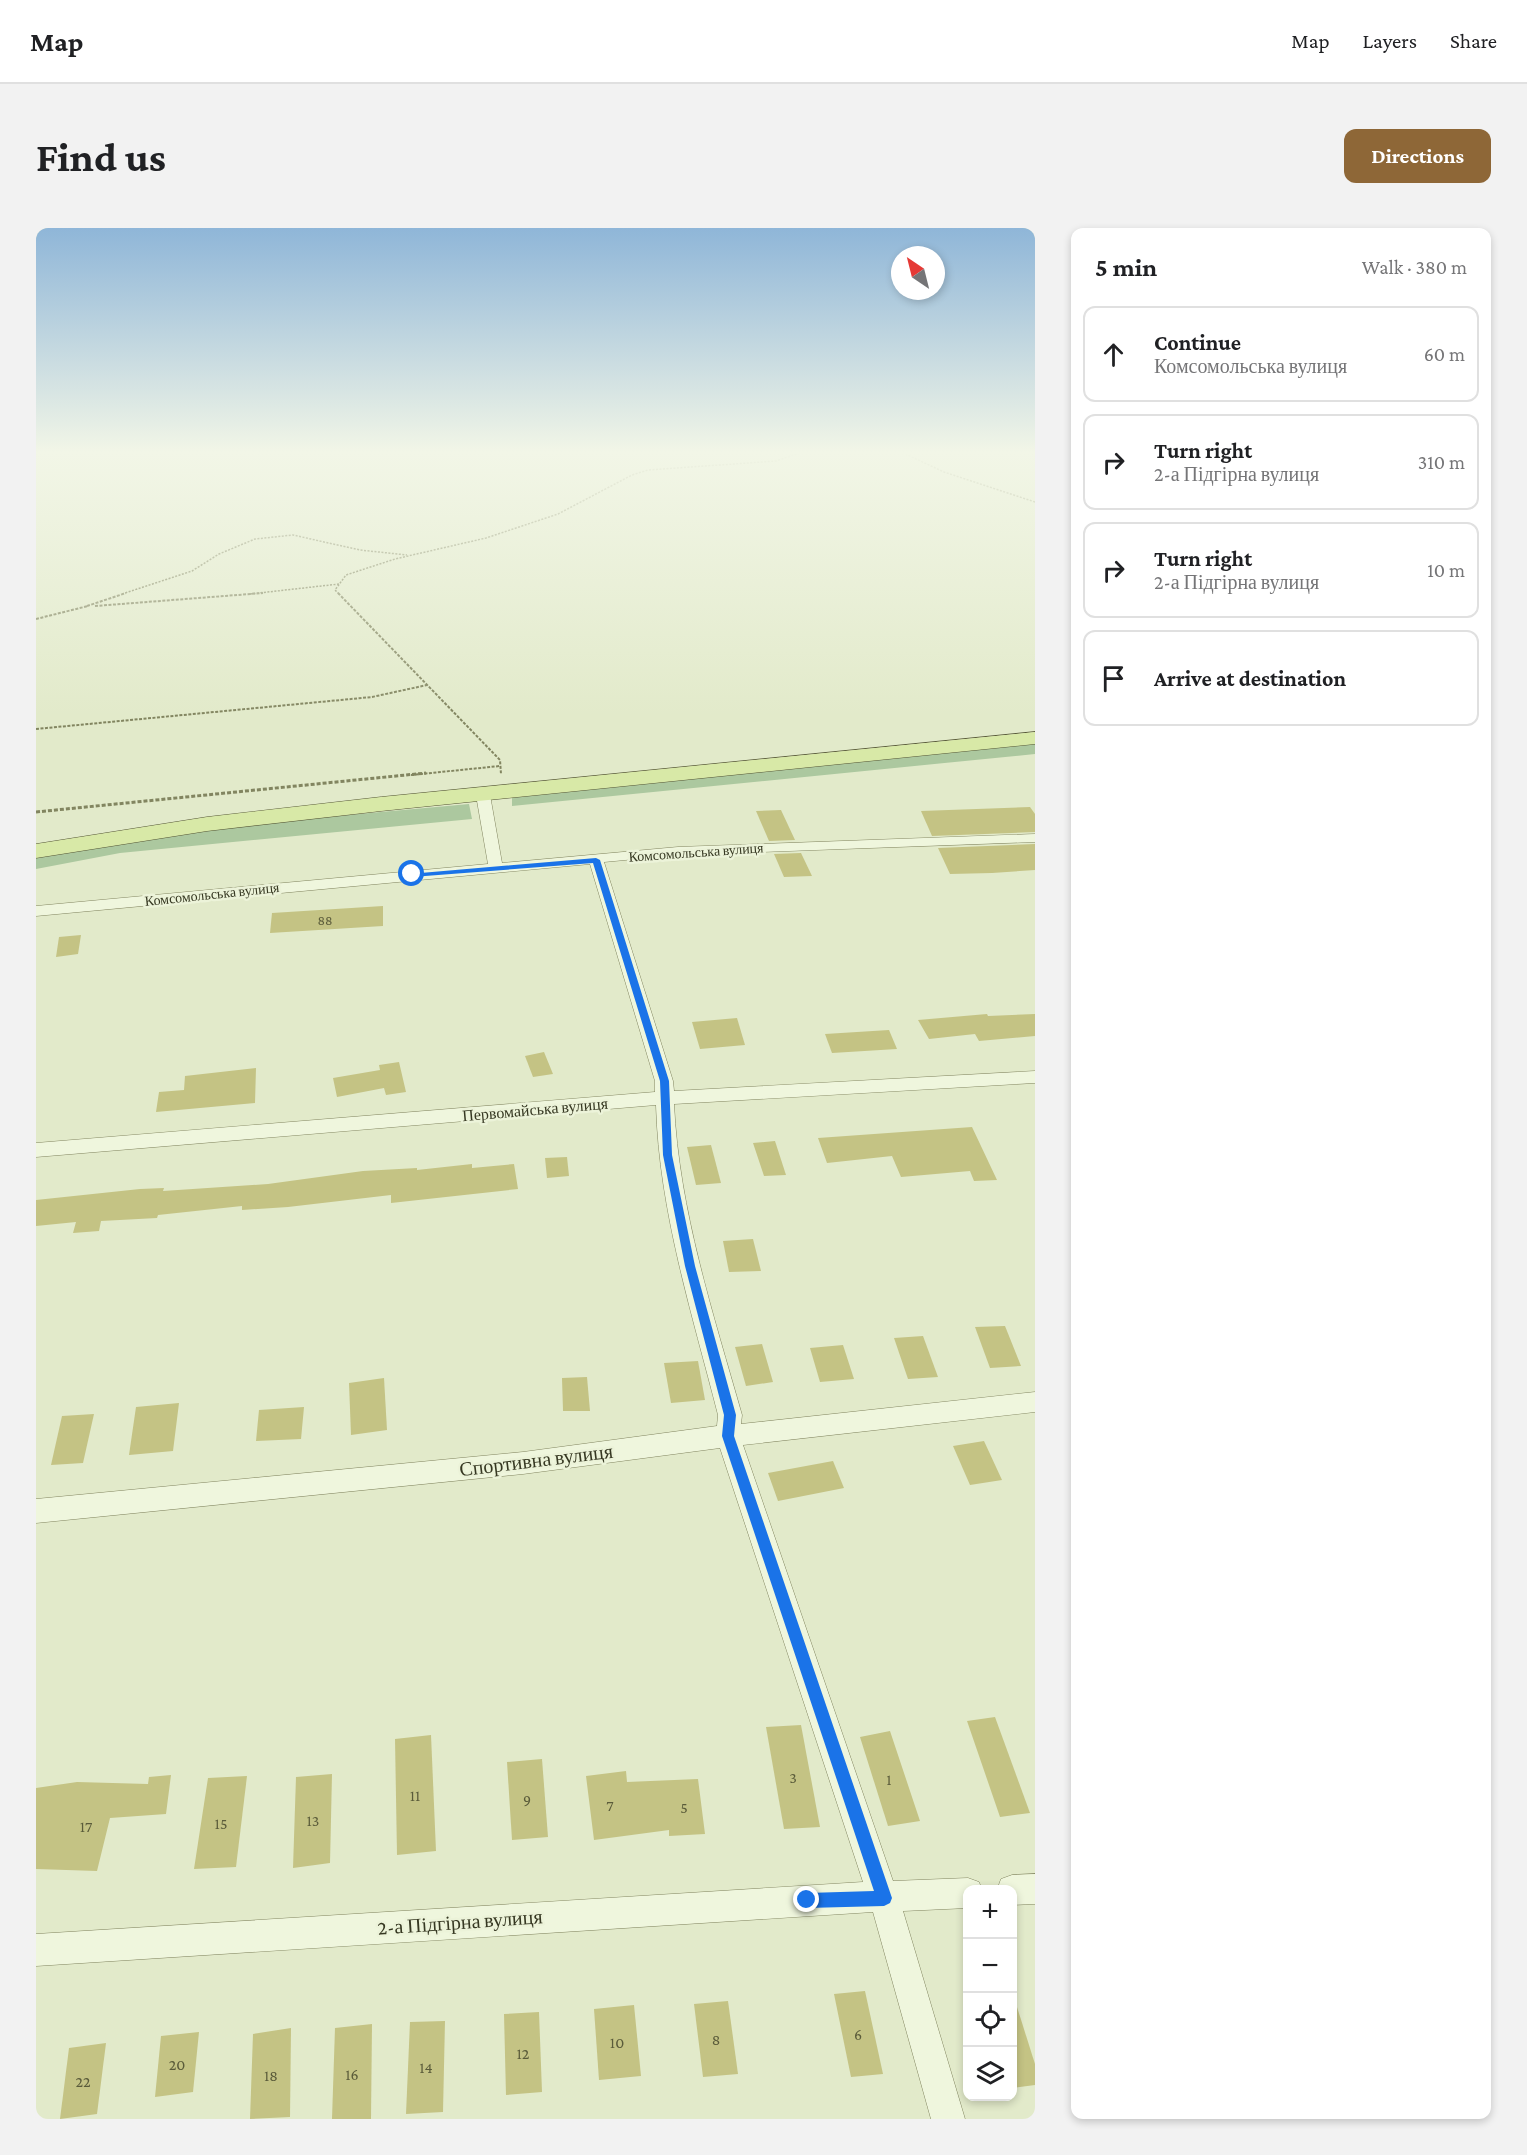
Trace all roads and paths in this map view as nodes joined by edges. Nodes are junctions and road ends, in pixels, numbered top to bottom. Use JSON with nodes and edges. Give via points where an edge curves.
{"nodes":[{"id":1,"x":254,"y":539,"type":"edge"},
{"id":2,"x":312,"y":539,"type":"edge"},
{"id":3,"x":481,"y":539,"type":"edge"},
{"id":4,"x":410,"y":556,"type":"junction"},
{"id":5,"x":340,"y":584,"type":"junction"},
{"id":6,"x":87,"y":606,"type":"junction"},
{"id":7,"x":36,"y":619,"type":"edge"},
{"id":8,"x":427,"y":685,"type":"junction"},
{"id":9,"x":36,"y":729,"type":"edge"},
{"id":10,"x":1035,"y":738,"type":"edge"},
{"id":11,"x":501,"y":766,"type":"junction"},
{"id":12,"x":493,"y":794,"type":"junction"},
{"id":13,"x":36,"y":812,"type":"edge"},
{"id":14,"x":1035,"y":838,"type":"edge"},
{"id":15,"x":36,"y":851,"type":"edge"},
{"id":16,"x":596,"y":860,"type":"junction"},
{"id":17,"x":496,"y":869,"type":"junction"},
{"id":18,"x":36,"y":911,"type":"edge"},
{"id":19,"x":1035,"y":1077,"type":"edge"},
{"id":20,"x":664,"y":1098,"type":"junction"},
{"id":21,"x":36,"y":1150,"type":"edge"},
{"id":22,"x":1035,"y":1402,"type":"edge"},
{"id":23,"x":728,"y":1436,"type":"junction"},
{"id":24,"x":36,"y":1511,"type":"edge"},
{"id":25,"x":1035,"y":1889,"type":"edge"},
{"id":26,"x":1017,"y":1890,"type":"edge"},
{"id":27,"x":963,"y":1893,"type":"edge"},
{"id":28,"x":884,"y":1898,"type":"junction"},
{"id":29,"x":36,"y":1950,"type":"edge"},
{"id":30,"x":948,"y":2119,"type":"edge"}],
"edges":[{"from":1,"to":6,"type":"path","via":[[192,571]]},
{"from":2,"to":4,"type":"path"},
{"from":3,"to":4,"type":"path"},
{"from":4,"to":5,"type":"path","via":[[346,575]]},
{"from":5,"to":6,"type":"path","via":[[228,597]]},
{"from":5,"to":8,"type":"path","via":[[335,590]]},
{"from":6,"to":7,"type":"path"},
{"from":8,"to":9,"type":"path","via":[[351,700]]},
{"from":8,"to":11,"type":"path","via":[[500,760]]},
{"from":10,"to":12,"type":"main road"},
{"from":11,"to":12,"type":"path"},
{"from":11,"to":13,"type":"path"},
{"from":12,"to":15,"type":"main road","via":[[207,824]]},
{"from":12,"to":17,"type":"street"},
{"from":14,"to":16,"type":"street","name":"Комсомольська вулиця","via":[[722,848]]},
{"from":16,"to":17,"type":"street","name":"Комсомольська вулиця"},
{"from":16,"to":20,"type":"street","via":[[664,1081]]},
{"from":17,"to":18,"type":"street","name":"Комсомольська вулиця"},
{"from":19,"to":20,"type":"street","name":"Первомайська вулиця"},
{"from":20,"to":21,"type":"street","name":"Первомайська вулиця"},
{"from":20,"to":23,"type":"street","via":[[667,1155],[690,1266],[730,1415]]},
{"from":22,"to":23,"type":"street","name":"Спортивна вулиця"},
{"from":23,"to":24,"type":"street","name":"Спортивна вулиця","via":[[523,1463]]},
{"from":23,"to":28,"type":"street"},
{"from":25,"to":26,"type":"street"},
{"from":27,"to":28,"type":"street","name":"2-а Підгірна вулиця"},
{"from":28,"to":29,"type":"street","name":"2-а Підгірна вулиця"},
{"from":28,"to":30,"type":"street"}]}
